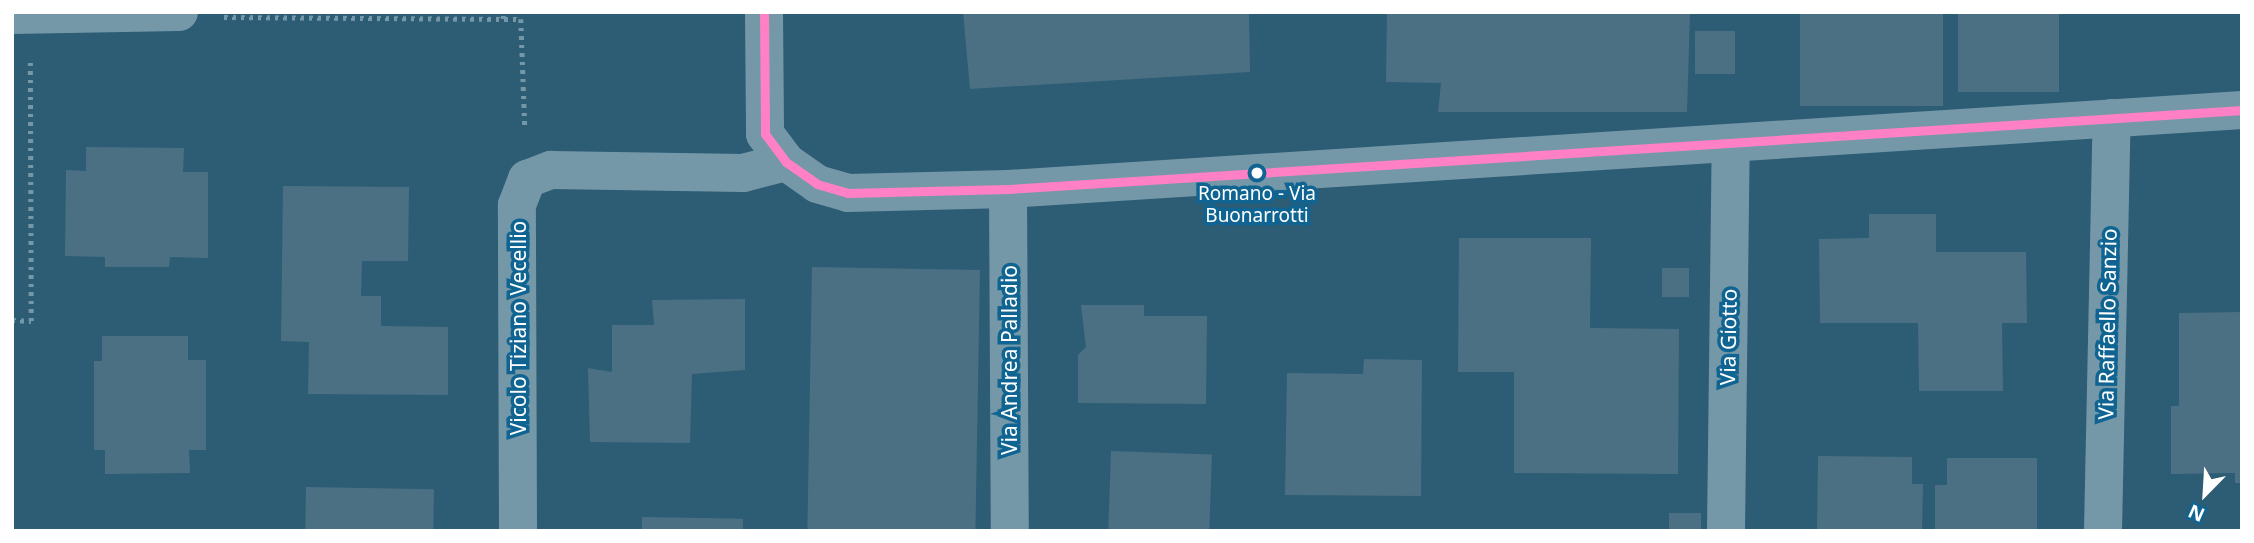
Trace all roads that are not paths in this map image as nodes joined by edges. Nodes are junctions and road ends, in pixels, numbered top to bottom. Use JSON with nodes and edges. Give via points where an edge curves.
{"nodes":[{"id":1,"x":764,"y":12,"type":"edge"},
{"id":2,"x":179,"y":14,"type":"edge"},
{"id":3,"x":21,"y":15,"type":"edge"},
{"id":4,"x":2242,"y":110,"type":"edge"},
{"id":5,"x":2112,"y":118,"type":"junction"},
{"id":6,"x":1731,"y":142,"type":"junction"},
{"id":7,"x":786,"y":162,"type":"junction"},
{"id":8,"x":1009,"y":189,"type":"junction"},
{"id":9,"x":518,"y":531,"type":"edge"},
{"id":10,"x":1010,"y":531,"type":"edge"},
{"id":11,"x":1726,"y":531,"type":"edge"},
{"id":12,"x":2103,"y":531,"type":"edge"}],
"edges":[{"from":1,"to":7,"type":"street","via":[[765,134]]},
{"from":2,"to":3,"type":"street"},
{"from":4,"to":5,"type":"street"},
{"from":5,"to":6,"type":"street"},
{"from":5,"to":12,"type":"street","name":"Via Raffaello Sanzio"},
{"from":6,"to":8,"type":"street"},
{"from":6,"to":11,"type":"street","name":"Via Giotto"},
{"from":7,"to":8,"type":"street","via":[[817,184],[848,193]]},
{"from":7,"to":9,"type":"street","name":"Vicolo Tiziano Vecellio","via":[[743,173],[551,170],[527,179],[517,205]]},
{"from":8,"to":10,"type":"street","name":"Via Andrea Palladio"}]}
